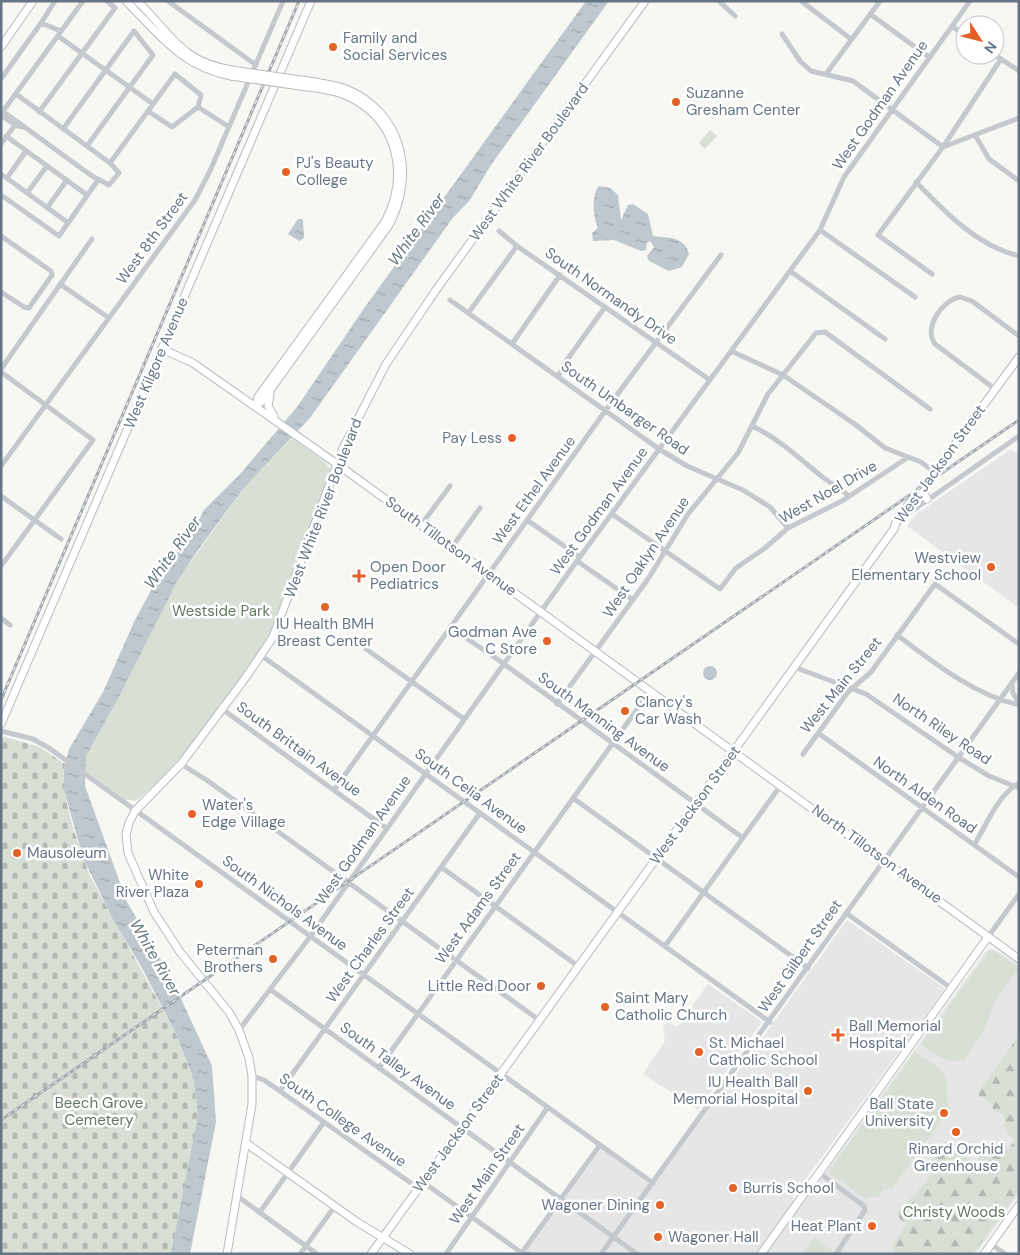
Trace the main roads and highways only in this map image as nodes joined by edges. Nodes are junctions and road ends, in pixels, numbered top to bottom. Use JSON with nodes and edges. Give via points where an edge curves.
{"nodes":[{"id":1,"x":33,"y":1,"type":"edge"},
{"id":2,"x":126,"y":1,"type":"edge"},
{"id":3,"x":137,"y":1,"type":"edge"},
{"id":4,"x":311,"y":1,"type":"edge"},
{"id":5,"x":645,"y":1,"type":"edge"},
{"id":6,"x":1,"y":47,"type":"edge"},
{"id":7,"x":231,"y":73,"type":"junction"},
{"id":8,"x":300,"y":83,"type":"junction"},
{"id":9,"x":162,"y":349,"type":"junction"},
{"id":10,"x":1019,"y":356,"type":"edge"},
{"id":11,"x":273,"y":385,"type":"junction"},
{"id":12,"x":256,"y":406,"type":"junction"},
{"id":13,"x":271,"y":414,"type":"junction"},
{"id":14,"x":337,"y":464,"type":"junction"},
{"id":15,"x":921,"y":489,"type":"junction"},
{"id":16,"x":927,"y":499,"type":"road end"},
{"id":17,"x":1,"y":724,"type":"edge"},
{"id":18,"x":735,"y":750,"type":"junction"},
{"id":19,"x":988,"y":937,"type":"junction"},
{"id":20,"x":1019,"y":959,"type":"edge"},
{"id":21,"x":246,"y":1143,"type":"junction"},
{"id":22,"x":1019,"y":1205,"type":"edge"},
{"id":23,"x":383,"y":1237,"type":"junction"},
{"id":24,"x":227,"y":1254,"type":"edge"},
{"id":25,"x":371,"y":1254,"type":"edge"},
{"id":26,"x":410,"y":1254,"type":"edge"},
{"id":27,"x":760,"y":1254,"type":"edge"},
{"id":28,"x":984,"y":1254,"type":"edge"}],
"edges":[{"from":1,"to":6,"type":"main road"},
{"from":2,"to":7,"type":"main road","via":[[186,59],[204,69]]},
{"from":3,"to":7,"type":"main road","via":[[188,55]]},
{"from":4,"to":9,"type":"main road","name":"West Kilgore Avenue"},
{"from":5,"to":14,"type":"main road","name":"West White River Boulevard","via":[[402,340],[360,412]]},
{"from":7,"to":8,"type":"main road","bridge":true},
{"from":8,"to":11,"type":"main road","via":[[346,90],[378,112],[391,128],[399,146],[404,167],[403,186],[399,205],[389,225]]},
{"from":8,"to":12,"type":"main road","via":[[344,94],[374,115],[387,131],[394,148],[398,186],[385,222],[258,397]]},
{"from":9,"to":12,"type":"main road","via":[[193,363]]},
{"from":9,"to":17,"type":"main road","name":"West Kilgore Avenue"},
{"from":10,"to":15,"type":"main road","name":"West Jackson Street"},
{"from":11,"to":12,"type":"main road"},
{"from":11,"to":13,"type":"main road","via":[[268,402]]},
{"from":12,"to":13,"type":"main road"},
{"from":13,"to":14,"type":"main road","name":"South Tillotson Avenue"},
{"from":14,"to":18,"type":"main road","name":"South Tillotson Avenue"},
{"from":14,"to":21,"type":"main road","name":"West White River Boulevard","via":[[280,621],[262,656],[181,764],[135,811],[127,829],[126,845],[143,890],[171,940],[221,1002],[239,1030],[248,1052],[252,1104]]},
{"from":15,"to":16,"type":"main road"},
{"from":15,"to":18,"type":"main road","name":"West Jackson Street","via":[[897,518],[894,529]]},
{"from":18,"to":19,"type":"main road","name":"North Tillotson Avenue"},
{"from":18,"to":23,"type":"main road","name":"West Jackson Street"},
{"from":19,"to":20,"type":"main road","name":"North Tillotson Avenue"},
{"from":19,"to":27,"type":"main road"},
{"from":21,"to":23,"type":"main road"},
{"from":21,"to":24,"type":"main road","name":"West White River Boulevard"},
{"from":22,"to":28,"type":"main road"},
{"from":23,"to":25,"type":"main road","name":"West Jackson Street"},
{"from":23,"to":26,"type":"main road"}]}
